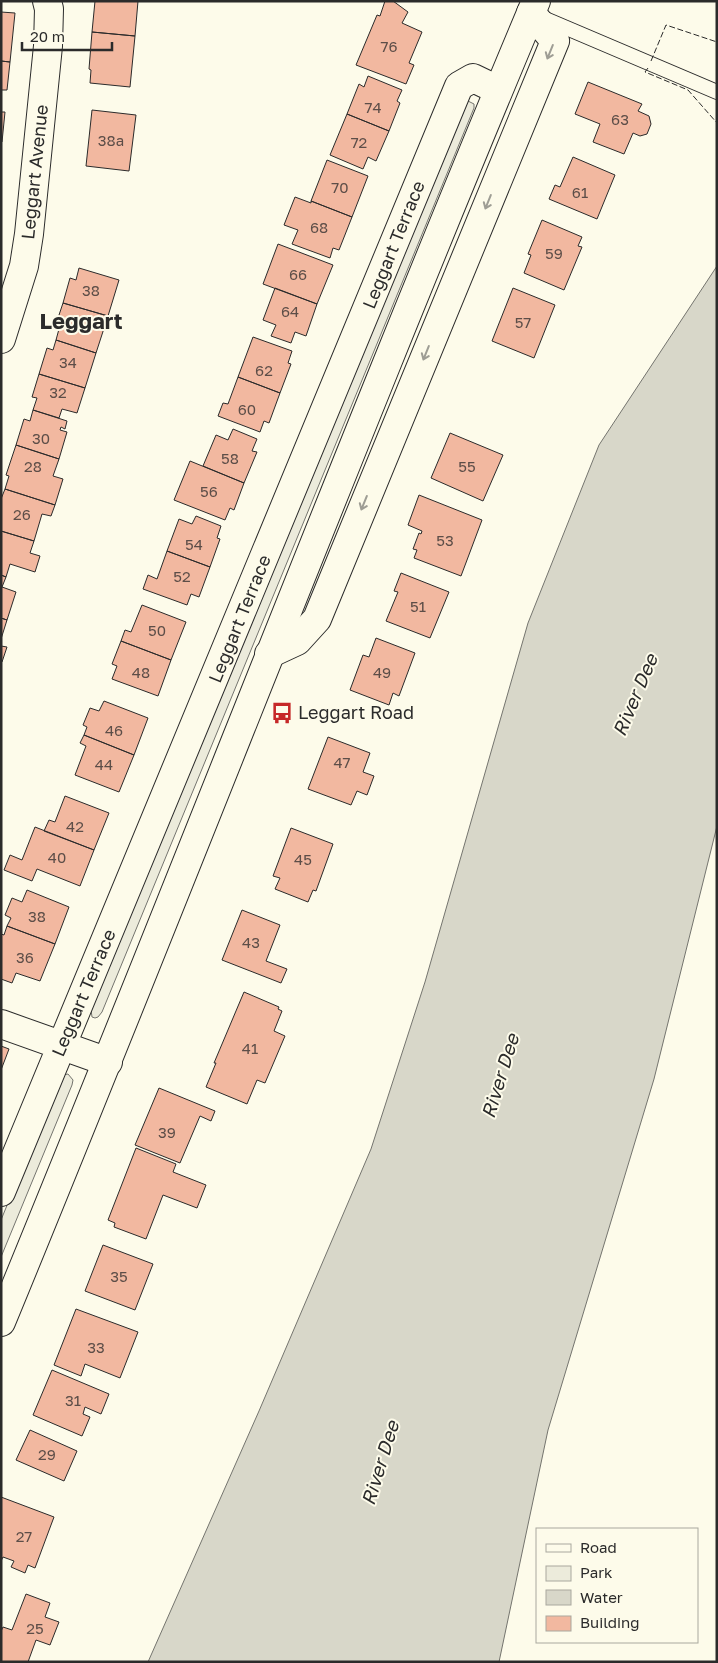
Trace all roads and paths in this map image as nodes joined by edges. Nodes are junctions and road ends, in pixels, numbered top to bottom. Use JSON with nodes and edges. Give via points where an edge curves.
{"nodes":[{"id":1,"x":47,"y":1,"type":"edge"},
{"id":2,"x":533,"y":7,"type":"edge"},
{"id":3,"x":498,"y":90,"type":"junction"},
{"id":4,"x":717,"y":92,"type":"edge"},
{"id":5,"x":1,"y":339,"type":"edge"},
{"id":6,"x":269,"y":654,"type":"junction"},
{"id":7,"x":1,"y":1024,"type":"edge"},
{"id":8,"x":62,"y":1046,"type":"junction"},
{"id":9,"x":108,"y":1062,"type":"junction"},
{"id":10,"x":1,"y":1192,"type":"edge"},
{"id":11,"x":1,"y":1322,"type":"edge"}],
"edges":[{"from":1,"to":5,"type":"street","name":"Leggart Avenue","via":[[48,46],[29,234],[24,266]]},
{"from":2,"to":3,"type":"street"},
{"from":2,"to":4,"type":"lane"},
{"from":2,"to":6,"type":"street","one_way":true,"via":[[554,41],[317,618],[297,641]]},
{"from":3,"to":6,"type":"street"},
{"from":3,"to":8,"type":"street","name":"Leggart Terrace","via":[[473,78],[460,86]]},
{"from":6,"to":9,"type":"street"},
{"from":7,"to":8,"type":"street"},
{"from":8,"to":9,"type":"street"},
{"from":8,"to":10,"type":"street","name":"Leggart Terrace"},
{"from":9,"to":11,"type":"street"}]}
